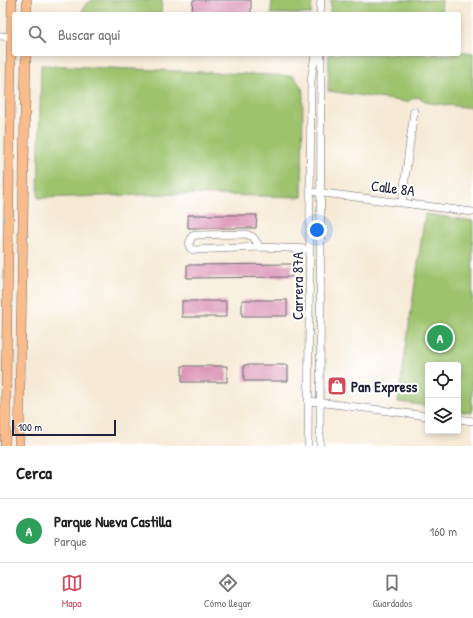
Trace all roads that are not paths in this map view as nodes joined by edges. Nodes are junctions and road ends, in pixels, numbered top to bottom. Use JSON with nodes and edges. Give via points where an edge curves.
{"nodes":[{"id":1,"x":12,"y":0,"type":"edge"},
{"id":2,"x":27,"y":0,"type":"edge"},
{"id":3,"x":321,"y":0,"type":"edge"},
{"id":4,"x":27,"y":12,"type":"edge"},
{"id":5,"x":320,"y":12,"type":"edge"},
{"id":6,"x":0,"y":36,"type":"edge"},
{"id":7,"x":12,"y":37,"type":"edge"},
{"id":8,"x":26,"y":56,"type":"edge"},
{"id":9,"x":315,"y":56,"type":"edge"},
{"id":10,"x":321,"y":56,"type":"edge"},
{"id":11,"x":414,"y":111,"type":"dead end"},
{"id":12,"x":310,"y":192,"type":"junction"},
{"id":13,"x":321,"y":192,"type":"junction"},
{"id":14,"x":402,"y":202,"type":"junction"},
{"id":15,"x":473,"y":212,"type":"edge"},
{"id":16,"x":260,"y":247,"type":"junction"},
{"id":17,"x":310,"y":249,"type":"junction"},
{"id":18,"x":309,"y":401,"type":"junction"},
{"id":19,"x":320,"y":402,"type":"junction"},
{"id":20,"x":425,"y":416,"type":"edge"},
{"id":21,"x":461,"y":419,"type":"edge"},
{"id":22,"x":473,"y":421,"type":"edge"},
{"id":23,"x":5,"y":446,"type":"edge"},
{"id":24,"x":19,"y":446,"type":"edge"},
{"id":25,"x":308,"y":446,"type":"edge"},
{"id":26,"x":320,"y":446,"type":"edge"}],
"edges":[{"from":1,"to":7,"type":"main road"},
{"from":2,"to":4,"type":"main road"},
{"from":3,"to":5,"type":"street"},
{"from":6,"to":7,"type":"street"},
{"from":7,"to":23,"type":"main road"},
{"from":8,"to":24,"type":"main road"},
{"from":9,"to":12,"type":"street","name":"Carrera 87A","via":[[311,81]]},
{"from":10,"to":13,"type":"street","name":"Carrera 87A"},
{"from":11,"to":14,"type":"street"},
{"from":12,"to":13,"type":"street","name":"Calle 8A"},
{"from":12,"to":17,"type":"street","name":"Carrera 87A"},
{"from":13,"to":14,"type":"street","name":"Calle 8A"},
{"from":13,"to":19,"type":"street","name":"Carrera 87A"},
{"from":14,"to":15,"type":"street","name":"Calle 8A"},
{"from":16,"to":16,"type":"street","via":[[253,237],[246,234],[197,234],[192,236],[189,244],[193,250]]},
{"from":16,"to":17,"type":"street"},
{"from":17,"to":18,"type":"street","name":"Carrera 87A"},
{"from":18,"to":19,"type":"street"},
{"from":18,"to":25,"type":"street","name":"Carrera 87A"},
{"from":19,"to":20,"type":"street"},
{"from":19,"to":26,"type":"street","name":"Carrera 87A"},
{"from":21,"to":22,"type":"street"}]}
